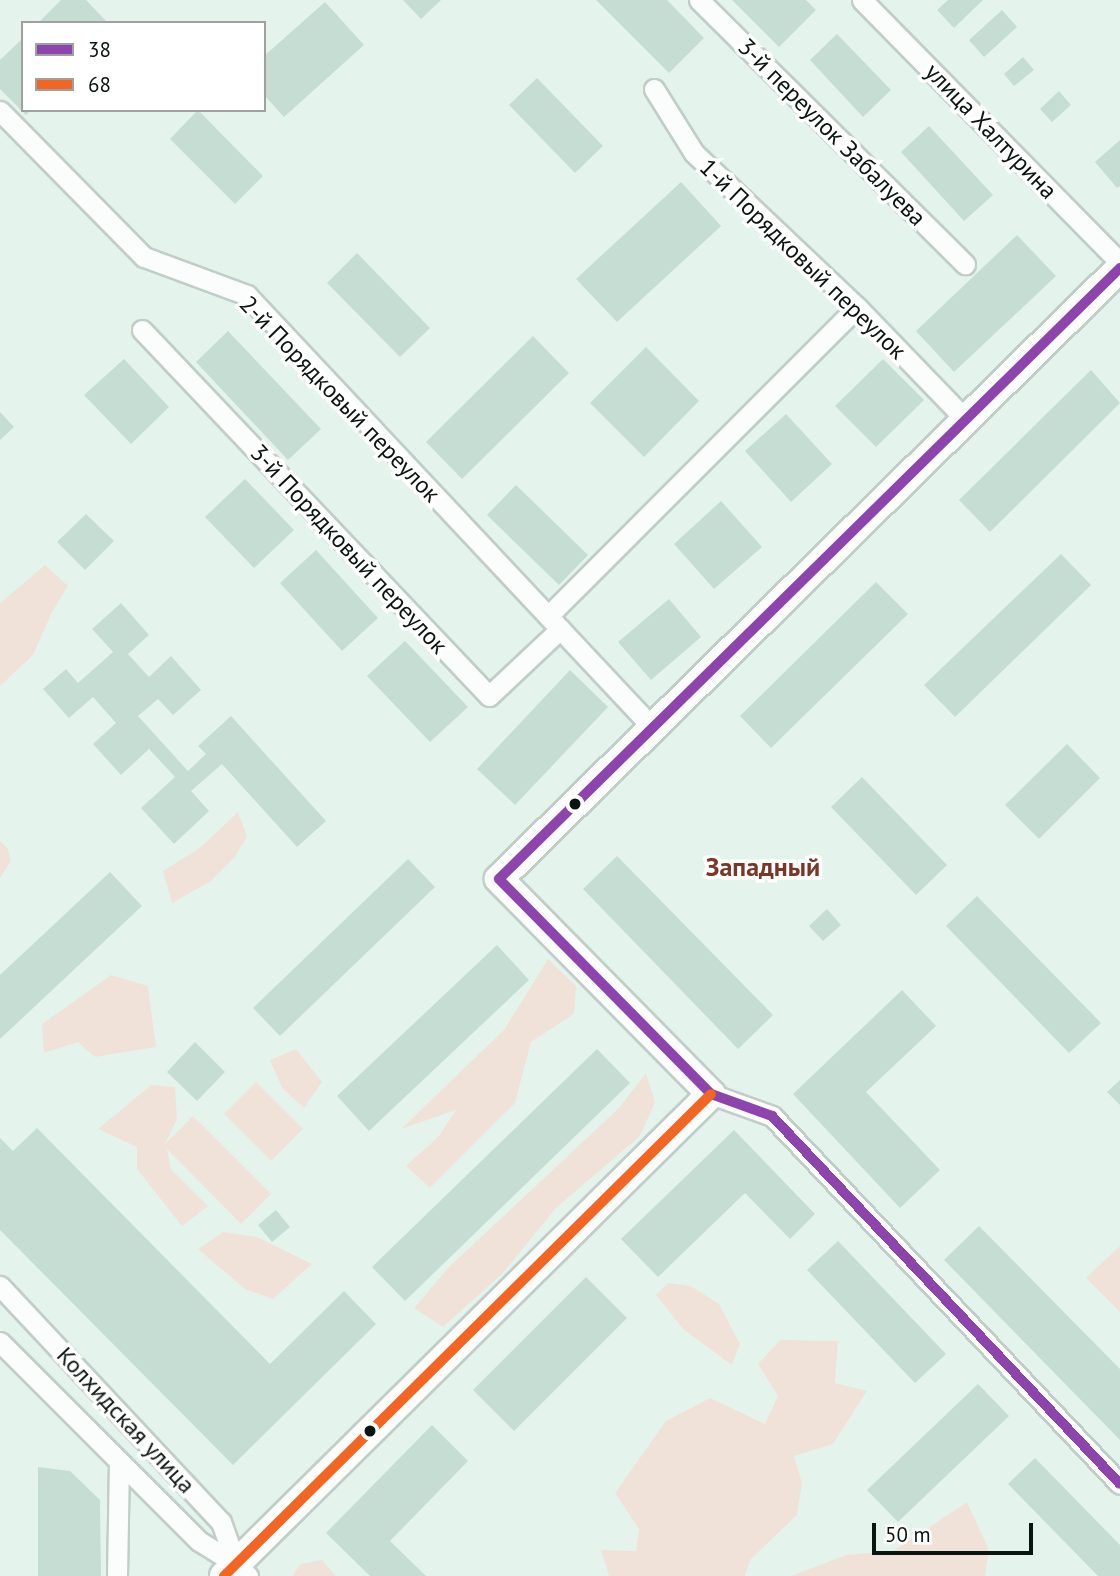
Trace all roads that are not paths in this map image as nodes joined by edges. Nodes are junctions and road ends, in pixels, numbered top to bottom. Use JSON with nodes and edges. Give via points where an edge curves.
{"nodes":[{"id":1,"x":699,"y":0,"type":"edge"},
{"id":2,"x":862,"y":0,"type":"edge"},
{"id":3,"x":654,"y":89,"type":"dead end"},
{"id":4,"x":0,"y":111,"type":"edge"},
{"id":5,"x":1120,"y":263,"type":"edge"},
{"id":6,"x":965,"y":264,"type":"dead end"},
{"id":7,"x":1120,"y":268,"type":"edge"},
{"id":8,"x":857,"y":307,"type":"junction"},
{"id":9,"x":142,"y":330,"type":"dead end"},
{"id":10,"x":965,"y":419,"type":"junction"},
{"id":11,"x":554,"y":622,"type":"junction"},
{"id":12,"x":652,"y":727,"type":"junction"},
{"id":13,"x":711,"y":1094,"type":"junction"},
{"id":14,"x":0,"y":1286,"type":"edge"},
{"id":15,"x":0,"y":1342,"type":"edge"},
{"id":16,"x":119,"y":1462,"type":"junction"},
{"id":17,"x":1120,"y":1484,"type":"edge"},
{"id":18,"x":236,"y":1572,"type":"edge"},
{"id":19,"x":117,"y":1576,"type":"edge"}],
"edges":[{"from":1,"to":6,"type":"street","name":"3-й переулок Забалуева"},
{"from":2,"to":5,"type":"street","name":"улица Халтурина"},
{"from":3,"to":8,"type":"street","name":"1-й Порядковый переулок","via":[[694,153]]},
{"from":4,"to":11,"type":"street","name":"2-й Порядковый переулок","via":[[144,257],[247,295]]},
{"from":7,"to":10,"type":"street"},
{"from":8,"to":10,"type":"street","name":"1-й Порядковый переулок"},
{"from":8,"to":11,"type":"street"},
{"from":9,"to":11,"type":"street","name":"3-й Порядковый переулок","via":[[489,696]]},
{"from":10,"to":12,"type":"street"},
{"from":11,"to":12,"type":"street","name":"2-й Порядковый переулок"},
{"from":12,"to":13,"type":"street","via":[[499,879]]},
{"from":13,"to":17,"type":"street","via":[[772,1116]]},
{"from":13,"to":18,"type":"street"},
{"from":14,"to":18,"type":"street","name":"Колхидская улица","via":[[221,1522]]},
{"from":15,"to":16,"type":"street","name":"Колхидская улица"},
{"from":16,"to":18,"type":"street","name":"Колхидская улица"},
{"from":16,"to":19,"type":"street"}]}
